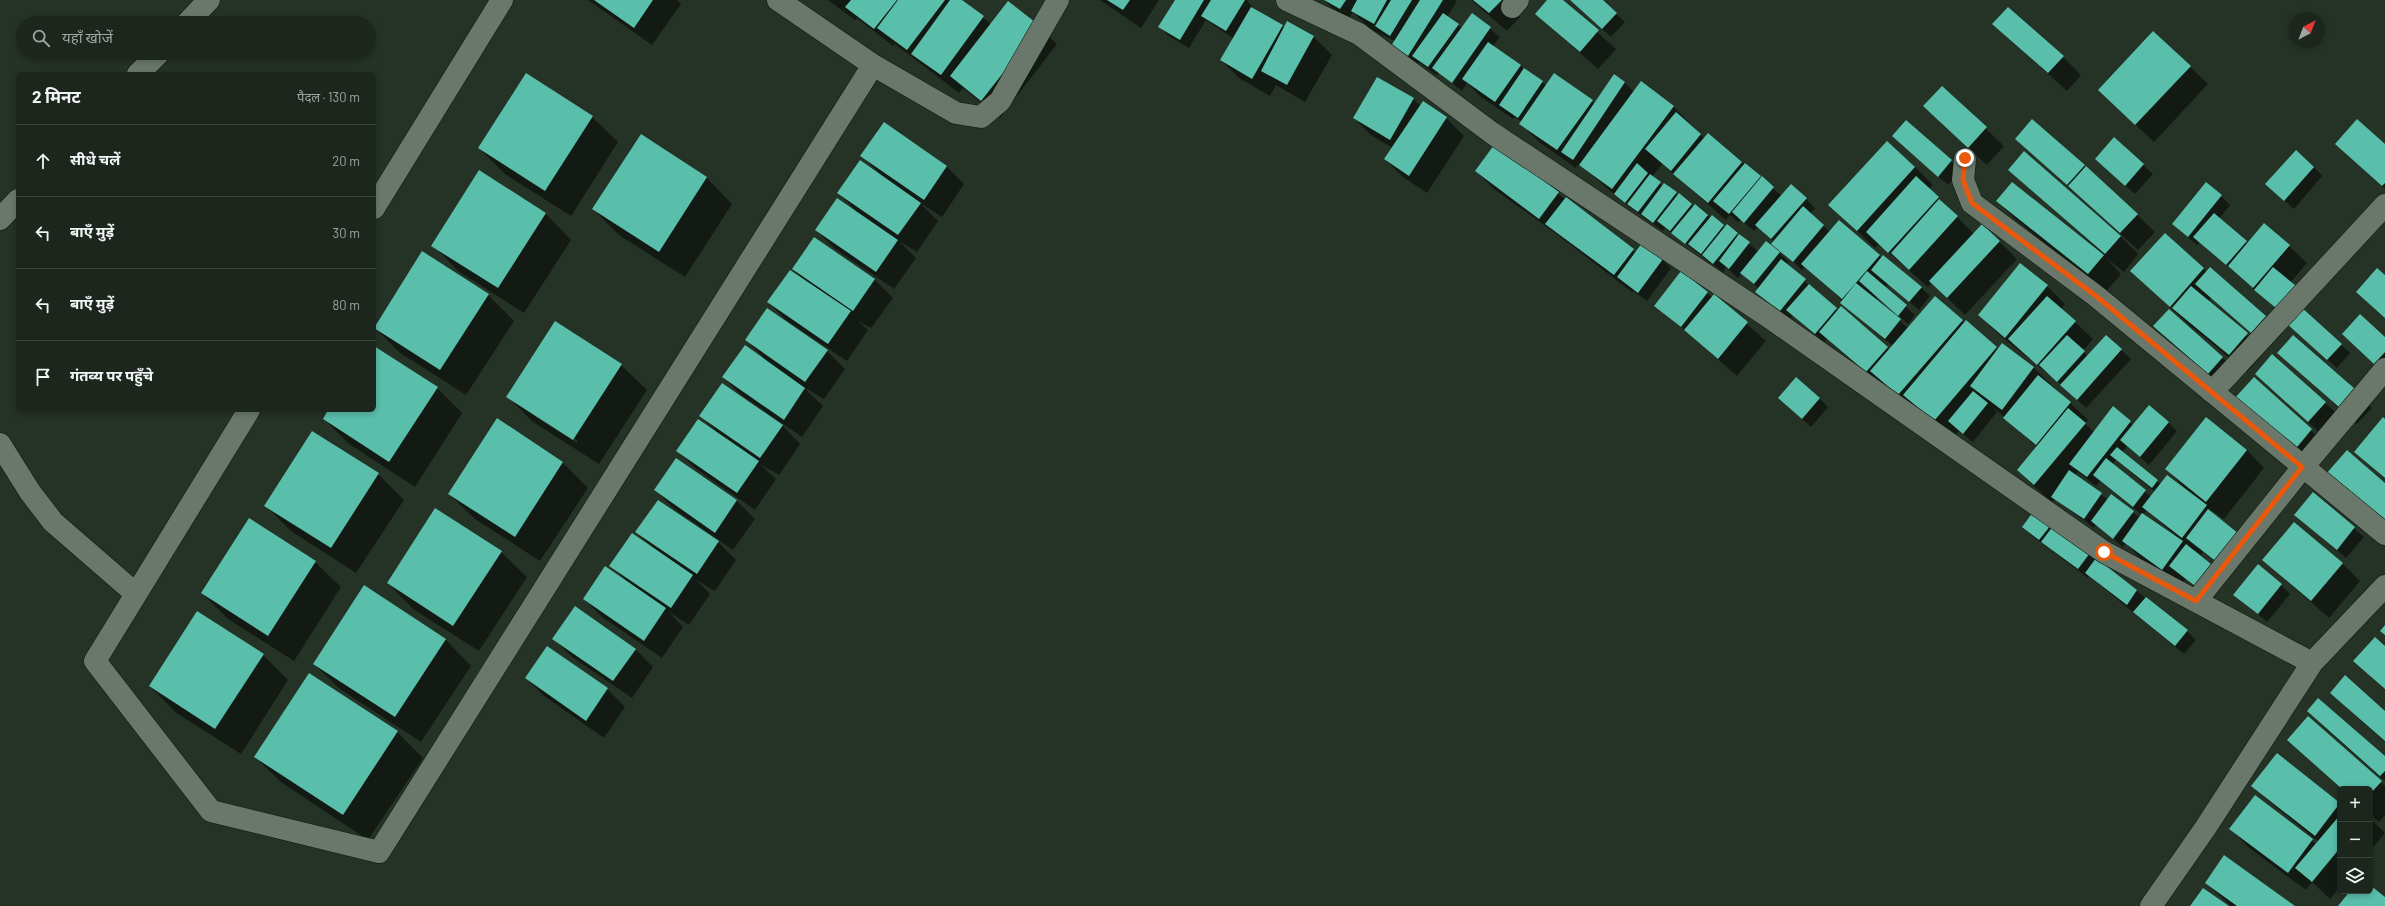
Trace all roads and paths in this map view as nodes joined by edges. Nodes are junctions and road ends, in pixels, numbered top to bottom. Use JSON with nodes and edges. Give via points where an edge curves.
{"nodes":[{"id":1,"x":209,"y":0,"type":"edge"},
{"id":2,"x":502,"y":0,"type":"edge"},
{"id":3,"x":778,"y":0,"type":"edge"},
{"id":4,"x":1058,"y":0,"type":"edge"},
{"id":5,"x":1287,"y":0,"type":"edge"},
{"id":6,"x":194,"y":16,"type":"edge"},
{"id":7,"x":151,"y":60,"type":"edge"},
{"id":8,"x":873,"y":65,"type":"junction"},
{"id":9,"x":140,"y":72,"type":"edge"},
{"id":10,"x":1965,"y":158,"type":"dead end"},
{"id":11,"x":16,"y":202,"type":"edge"},
{"id":12,"x":376,"y":205,"type":"edge"},
{"id":13,"x":2385,"y":205,"type":"edge"},
{"id":14,"x":0,"y":219,"type":"edge"},
{"id":15,"x":2385,"y":369,"type":"edge"},
{"id":16,"x":2212,"y":392,"type":"junction"},
{"id":17,"x":248,"y":412,"type":"edge"},
{"id":18,"x":0,"y":444,"type":"edge"},
{"id":19,"x":2302,"y":467,"type":"junction"},
{"id":20,"x":2385,"y":534,"type":"edge"},
{"id":21,"x":2385,"y":586,"type":"edge"},
{"id":22,"x":136,"y":594,"type":"junction"},
{"id":23,"x":2196,"y":601,"type":"junction"},
{"id":24,"x":2312,"y":663,"type":"junction"},
{"id":25,"x":2151,"y":906,"type":"edge"}],
"edges":[{"from":1,"to":6,"type":"street"},
{"from":2,"to":12,"type":"street"},
{"from":3,"to":8,"type":"street"},
{"from":4,"to":8,"type":"street","via":[[1000,101],[981,117],[956,113]]},
{"from":5,"to":23,"type":"street","via":[[1359,34],[1492,133],[1766,315],[2104,552]]},
{"from":7,"to":9,"type":"street"},
{"from":8,"to":22,"type":"street","via":[[379,852],[211,812],[95,661]]},
{"from":10,"to":16,"type":"street","via":[[1963,180],[1972,203],[2096,296]]},
{"from":11,"to":14,"type":"street"},
{"from":13,"to":16,"type":"street"},
{"from":15,"to":19,"type":"street"},
{"from":16,"to":19,"type":"street"},
{"from":17,"to":22,"type":"street"},
{"from":18,"to":22,"type":"street","via":[[34,498],[53,522]]},
{"from":19,"to":20,"type":"street"},
{"from":19,"to":23,"type":"street"},
{"from":21,"to":24,"type":"street"},
{"from":23,"to":24,"type":"street"},
{"from":24,"to":25,"type":"street"}]}
